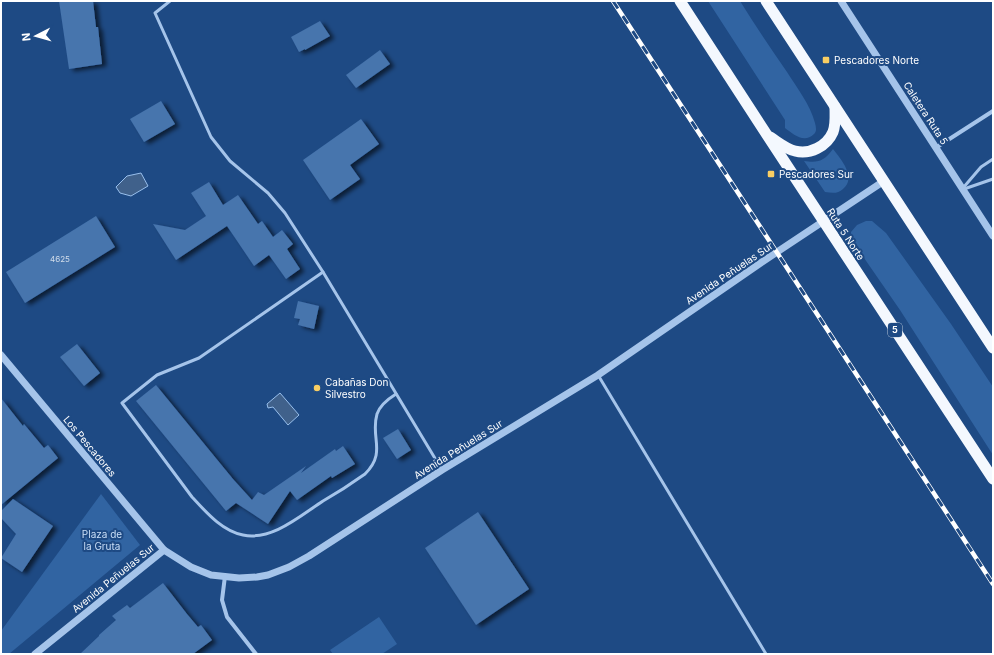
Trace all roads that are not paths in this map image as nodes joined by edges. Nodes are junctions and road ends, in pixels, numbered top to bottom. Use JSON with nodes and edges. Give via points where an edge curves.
{"nodes":[{"id":1,"x":170,"y":1,"type":"edge"},
{"id":2,"x":680,"y":1,"type":"edge"},
{"id":3,"x":766,"y":1,"type":"edge"},
{"id":4,"x":841,"y":1,"type":"edge"},
{"id":5,"x":835,"y":107,"type":"junction"},
{"id":6,"x":993,"y":111,"type":"edge"},
{"id":7,"x":766,"y":135,"type":"junction"},
{"id":8,"x":937,"y":148,"type":"junction"},
{"id":9,"x":993,"y":159,"type":"edge"},
{"id":10,"x":993,"y":179,"type":"edge"},
{"id":11,"x":884,"y":181,"type":"junction"},
{"id":12,"x":962,"y":189,"type":"junction"},
{"id":13,"x":824,"y":222,"type":"junction"},
{"id":14,"x":993,"y":236,"type":"edge"},
{"id":15,"x":323,"y":272,"type":"junction"},
{"id":16,"x":993,"y":348,"type":"edge"},
{"id":17,"x":1,"y":355,"type":"edge"},
{"id":18,"x":598,"y":375,"type":"junction"},
{"id":19,"x":396,"y":394,"type":"junction"},
{"id":20,"x":442,"y":470,"type":"junction"},
{"id":21,"x":993,"y":479,"type":"edge"},
{"id":22,"x":164,"y":550,"type":"junction"},
{"id":23,"x":225,"y":576,"type":"junction"},
{"id":24,"x":35,"y":654,"type":"edge"},
{"id":25,"x":256,"y":654,"type":"edge"},
{"id":26,"x":766,"y":654,"type":"edge"}],
"edges":[{"from":1,"to":15,"type":"lane","via":[[155,13],[211,137],[230,162],[277,202]]},
{"from":2,"to":7,"type":"highway","name":"Ruta 5 Norte","number":"5"},
{"from":3,"to":5,"type":"highway"},
{"from":4,"to":8,"type":"street","name":"Caletera Ruta 5"},
{"from":5,"to":7,"type":"highway","via":[[835,124],[830,138],[819,148],[796,152]]},
{"from":5,"to":11,"type":"highway"},
{"from":6,"to":8,"type":"street"},
{"from":7,"to":13,"type":"highway","name":"Ruta 5 Norte","number":"5"},
{"from":8,"to":12,"type":"street","name":"Caletera Ruta 5"},
{"from":9,"to":12,"type":"lane","via":[[981,167]]},
{"from":10,"to":12,"type":"lane"},
{"from":11,"to":13,"type":"street","name":"Avenida Peñuelas Sur"},
{"from":11,"to":16,"type":"highway"},
{"from":12,"to":14,"type":"street","name":"Caletera Ruta 5"},
{"from":13,"to":18,"type":"street","name":"Avenida Peñuelas Sur"},
{"from":13,"to":21,"type":"highway","name":"Ruta 5 Norte","number":"5"},
{"from":15,"to":19,"type":"lane"},
{"from":15,"to":19,"type":"lane","via":[[200,358],[157,375],[122,403],[192,497],[223,526],[252,536],[263,535],[284,527],[370,469],[377,449],[377,413],[386,400]]},
{"from":17,"to":22,"type":"street","name":"Los Pescadores"},
{"from":18,"to":20,"type":"street","name":"Avenida Peñuelas Sur"},
{"from":18,"to":26,"type":"lane"},
{"from":19,"to":20,"type":"lane"},
{"from":20,"to":23,"type":"street","name":"Avenida Peñuelas Sur","via":[[309,556],[289,566],[257,577]]},
{"from":22,"to":23,"type":"street","name":"Avenida Peñuelas Sur","via":[[191,567]]},
{"from":22,"to":24,"type":"street","name":"Avenida Peñuelas Sur"},
{"from":23,"to":25,"type":"street","via":[[222,600],[227,617]]}]}
